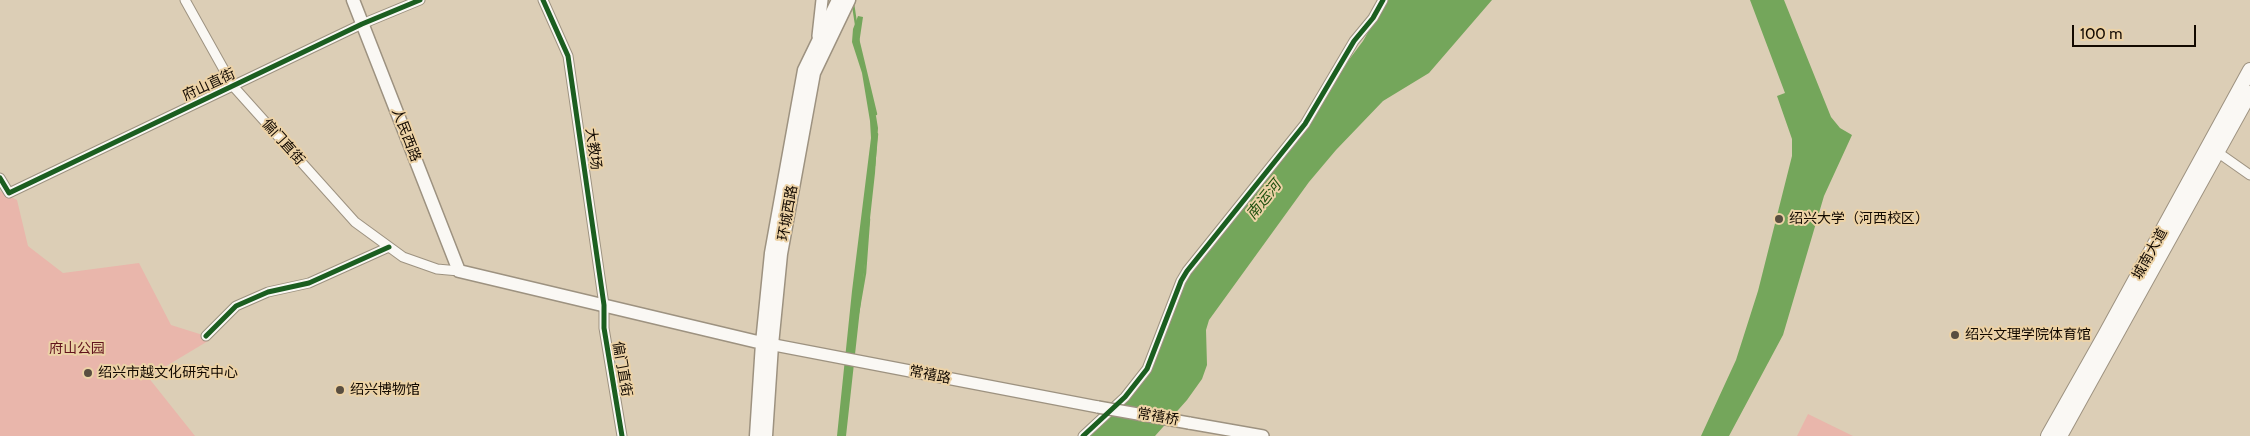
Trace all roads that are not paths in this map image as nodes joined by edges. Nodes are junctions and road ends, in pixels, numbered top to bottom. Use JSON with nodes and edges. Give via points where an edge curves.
{"nodes":[{"id":1,"x":186,"y":0,"type":"edge"},
{"id":2,"x":353,"y":0,"type":"edge"},
{"id":3,"x":420,"y":0,"type":"edge"},
{"id":4,"x":543,"y":0,"type":"edge"},
{"id":5,"x":822,"y":0,"type":"edge"},
{"id":6,"x":838,"y":0,"type":"edge"},
{"id":7,"x":850,"y":0,"type":"edge"},
{"id":8,"x":1384,"y":0,"type":"edge"},
{"id":9,"x":362,"y":24,"type":"junction"},
{"id":10,"x":816,"y":45,"type":"junction"},
{"id":11,"x":2250,"y":70,"type":"edge"},
{"id":12,"x":233,"y":86,"type":"junction"},
{"id":13,"x":2250,"y":92,"type":"edge"},
{"id":14,"x":2214,"y":149,"type":"junction"},
{"id":15,"x":2250,"y":174,"type":"edge"},
{"id":16,"x":0,"y":178,"type":"edge"},
{"id":17,"x":390,"y":247,"type":"junction"},
{"id":18,"x":459,"y":270,"type":"junction"},
{"id":19,"x":604,"y":305,"type":"junction"},
{"id":20,"x":206,"y":336,"type":"dead end"},
{"id":21,"x":767,"y":344,"type":"junction"},
{"id":22,"x":1098,"y":407,"type":"joint"},
{"id":23,"x":622,"y":436,"type":"edge"},
{"id":24,"x":756,"y":436,"type":"edge"},
{"id":25,"x":766,"y":436,"type":"edge"},
{"id":26,"x":1083,"y":436,"type":"edge"},
{"id":27,"x":1263,"y":436,"type":"edge"},
{"id":28,"x":2048,"y":436,"type":"edge"},
{"id":29,"x":2060,"y":436,"type":"edge"}],
"edges":[{"from":1,"to":12,"type":"street","name":"偏门直街"},
{"from":2,"to":9,"type":"main road","name":"人民西路"},
{"from":3,"to":9,"type":"street","name":"府山直街"},
{"from":4,"to":19,"type":"street","name":"大教场","via":[[568,56]]},
{"from":5,"to":10,"type":"street"},
{"from":6,"to":10,"type":"main road","name":"环城西路"},
{"from":7,"to":21,"type":"main road","name":"环城西路","via":[[814,73]]},
{"from":8,"to":26,"type":"street","via":[[1354,41],[1305,124],[1187,271],[1147,369],[1125,397]]},
{"from":9,"to":12,"type":"street","name":"府山直街"},
{"from":9,"to":18,"type":"main road","name":"人民西路"},
{"from":10,"to":21,"type":"main road","name":"环城西路","via":[[804,70],[771,253]]},
{"from":11,"to":14,"type":"main road","name":"城南大道"},
{"from":12,"to":16,"type":"street","name":"府山直街","via":[[9,193]]},
{"from":12,"to":17,"type":"street","name":"偏门直街","via":[[355,222]]},
{"from":13,"to":14,"type":"main road","name":"城南大道"},
{"from":14,"to":15,"type":"street"},
{"from":14,"to":28,"type":"main road","name":"城南大道"},
{"from":14,"to":29,"type":"main road","name":"城南大道"},
{"from":17,"to":18,"type":"street","name":"偏门直街","via":[[403,257],[437,269]]},
{"from":17,"to":20,"type":"street","via":[[309,283],[268,292],[236,306]]},
{"from":18,"to":19,"type":"main road"},
{"from":19,"to":21,"type":"main road"},
{"from":19,"to":23,"type":"street","name":"偏门直街","via":[[604,328]]},
{"from":21,"to":22,"type":"street","name":"常禧路"},
{"from":21,"to":24,"type":"main road","name":"环城西路"},
{"from":21,"to":25,"type":"main road","name":"环城西路"},
{"from":22,"to":27,"type":"street","name":"常禧桥","bridge":true}]}
